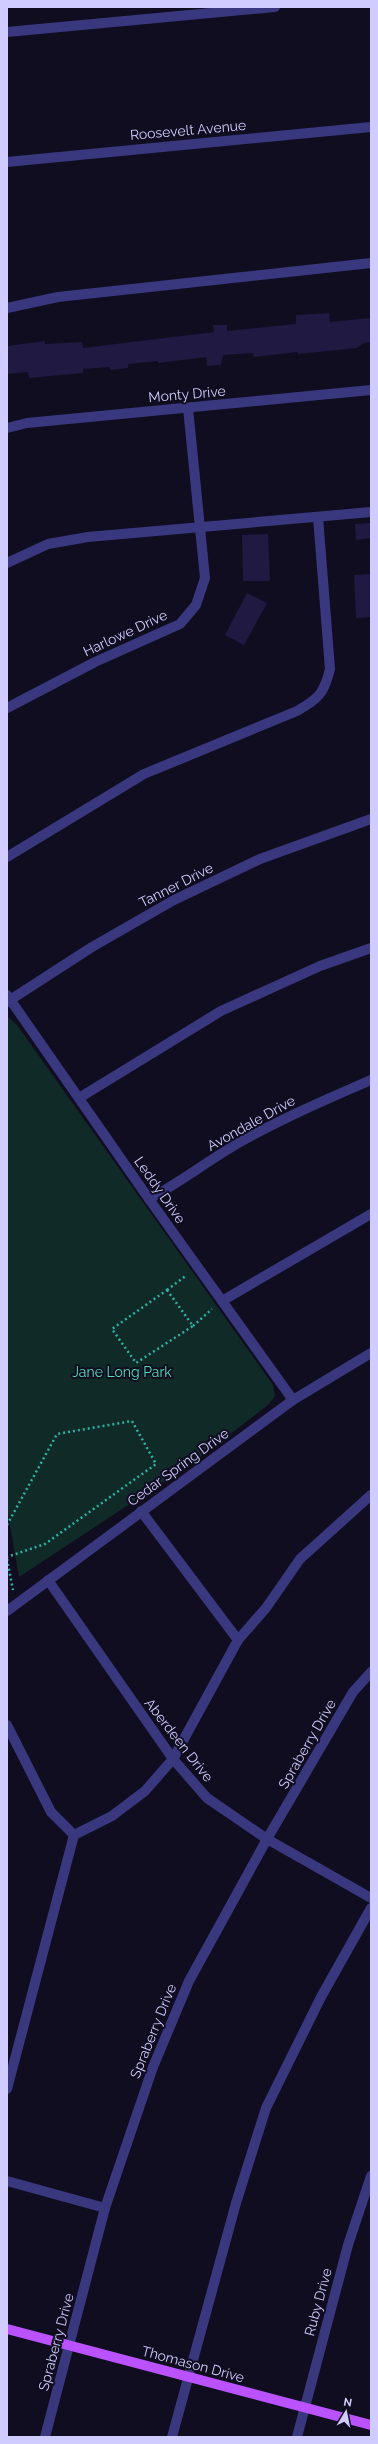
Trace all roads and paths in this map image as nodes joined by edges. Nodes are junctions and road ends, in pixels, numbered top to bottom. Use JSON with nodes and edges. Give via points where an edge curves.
{"nodes":[{"id":1,"x":274,"y":7,"type":"edge"},
{"id":2,"x":7,"y":32,"type":"edge"},
{"id":3,"x":371,"y":127,"type":"edge"},
{"id":4,"x":7,"y":162,"type":"edge"},
{"id":5,"x":371,"y":263,"type":"edge"},
{"id":6,"x":7,"y":308,"type":"edge"},
{"id":7,"x":371,"y":390,"type":"edge"},
{"id":8,"x":188,"y":408,"type":"junction"},
{"id":9,"x":7,"y":428,"type":"edge"},
{"id":10,"x":371,"y":512,"type":"edge"},
{"id":11,"x":318,"y":517,"type":"junction"},
{"id":12,"x":200,"y":528,"type":"junction"},
{"id":13,"x":7,"y":563,"type":"edge"},
{"id":14,"x":7,"y":708,"type":"edge"},
{"id":15,"x":371,"y":820,"type":"edge"},
{"id":16,"x":7,"y":857,"type":"edge"},
{"id":17,"x":371,"y":948,"type":"edge"},
{"id":18,"x":8,"y":999,"type":"edge"},
{"id":19,"x":371,"y":1080,"type":"edge"},
{"id":20,"x":79,"y":1098,"type":"junction"},
{"id":21,"x":149,"y":1199,"type":"junction"},
{"id":22,"x":371,"y":1214,"type":"edge"},
{"id":23,"x":187,"y":1275,"type":"dead end"},
{"id":24,"x":167,"y":1290,"type":"junction"},
{"id":25,"x":222,"y":1301,"type":"junction"},
{"id":26,"x":193,"y":1326,"type":"junction"},
{"id":27,"x":371,"y":1353,"type":"edge"},
{"id":28,"x":293,"y":1400,"type":"junction"},
{"id":29,"x":371,"y":1495,"type":"edge"},
{"id":30,"x":141,"y":1511,"type":"junction"},
{"id":31,"x":7,"y":1525,"type":"edge"},
{"id":32,"x":7,"y":1558,"type":"edge"},
{"id":33,"x":48,"y":1580,"type":"junction"},
{"id":34,"x":11,"y":1608,"type":"edge"},
{"id":35,"x":238,"y":1640,"type":"junction"},
{"id":36,"x":371,"y":1672,"type":"edge"},
{"id":37,"x":7,"y":1725,"type":"edge"},
{"id":38,"x":172,"y":1758,"type":"junction"},
{"id":39,"x":74,"y":1835,"type":"junction"},
{"id":40,"x":267,"y":1839,"type":"junction"},
{"id":41,"x":371,"y":1898,"type":"edge"},
{"id":42,"x":371,"y":1908,"type":"edge"},
{"id":43,"x":7,"y":2089,"type":"edge"},
{"id":44,"x":371,"y":2176,"type":"edge"},
{"id":45,"x":7,"y":2181,"type":"edge"},
{"id":46,"x":105,"y":2208,"type":"junction"},
{"id":47,"x":7,"y":2329,"type":"edge"},
{"id":48,"x":70,"y":2346,"type":"junction"},
{"id":49,"x":187,"y":2376,"type":"junction"},
{"id":50,"x":304,"y":2408,"type":"junction"},
{"id":51,"x":371,"y":2425,"type":"edge"},
{"id":52,"x":46,"y":2437,"type":"edge"},
{"id":53,"x":172,"y":2437,"type":"edge"},
{"id":54,"x":297,"y":2437,"type":"edge"}],
"edges":[{"from":1,"to":2,"type":"street"},
{"from":3,"to":4,"type":"street","name":"Roosevelt Avenue"},
{"from":5,"to":6,"type":"street","via":[[58,297]]},
{"from":7,"to":8,"type":"street","name":"Monty Drive"},
{"from":8,"to":9,"type":"street","name":"Monty Drive","via":[[27,423]]},
{"from":8,"to":12,"type":"street","name":"Harlowe Drive"},
{"from":10,"to":11,"type":"street"},
{"from":11,"to":12,"type":"street"},
{"from":11,"to":16,"type":"street","via":[[330,669],[326,688],[315,700],[297,711],[144,774]]},
{"from":12,"to":13,"type":"street","via":[[88,537],[48,544]]},
{"from":12,"to":14,"type":"street","name":"Harlowe Drive","via":[[205,578],[196,604],[186,618],[174,628],[95,662]]},
{"from":15,"to":18,"type":"street","name":"Tanner Drive","via":[[260,859],[174,900]]},
{"from":17,"to":20,"type":"street","via":[[320,966],[221,1011]]},
{"from":18,"to":20,"type":"street","name":"Leddy Drive"},
{"from":19,"to":21,"type":"street","name":"Avondale Drive","via":[[315,1104],[242,1141]]},
{"from":20,"to":21,"type":"street","name":"Leddy Drive"},
{"from":21,"to":25,"type":"street","name":"Leddy Drive"},
{"from":22,"to":25,"type":"street"},
{"from":23,"to":24,"type":"path"},
{"from":24,"to":26,"type":"path"},
{"from":24,"to":26,"type":"path","via":[[112,1329],[136,1363]]},
{"from":25,"to":26,"type":"path"},
{"from":25,"to":28,"type":"street","name":"Leddy Drive"},
{"from":27,"to":28,"type":"street","name":"Cedar Spring Drive"},
{"from":28,"to":30,"type":"street","name":"Cedar Spring Drive"},
{"from":29,"to":35,"type":"street","via":[[300,1559],[266,1608]]},
{"from":30,"to":33,"type":"street","name":"Cedar Spring Drive"},
{"from":30,"to":35,"type":"street"},
{"from":31,"to":32,"type":"path","via":[[57,1434],[132,1421],[156,1464],[45,1544]]},
{"from":32,"to":34,"type":"path"},
{"from":33,"to":34,"type":"street","name":"Cedar Spring Drive"},
{"from":33,"to":38,"type":"street","name":"Aberdeen Drive"},
{"from":35,"to":38,"type":"street"},
{"from":36,"to":40,"type":"street","name":"Spraberry Drive","via":[[353,1692]]},
{"from":37,"to":39,"type":"street","via":[[51,1812]]},
{"from":38,"to":39,"type":"street","via":[[145,1791],[112,1816]]},
{"from":38,"to":40,"type":"street","name":"Aberdeen Drive","via":[[207,1798]]},
{"from":39,"to":43,"type":"street"},
{"from":40,"to":41,"type":"street","name":"Aberdeen Drive"},
{"from":40,"to":46,"type":"street","name":"Spraberry Drive","via":[[189,1981],[152,2067]]},
{"from":42,"to":49,"type":"street","via":[[321,1997],[266,2108]]},
{"from":44,"to":50,"type":"street","name":"Ruby Drive","via":[[348,2245]]},
{"from":45,"to":46,"type":"street"},
{"from":46,"to":48,"type":"street","name":"Spraberry Drive"},
{"from":47,"to":48,"type":"main road","name":"Thomason Drive"},
{"from":48,"to":49,"type":"main road","name":"Thomason Drive"},
{"from":48,"to":52,"type":"street","name":"Spraberry Drive"},
{"from":49,"to":50,"type":"main road","name":"Thomason Drive"},
{"from":49,"to":53,"type":"street"},
{"from":50,"to":51,"type":"main road","name":"Thomason Drive"},
{"from":50,"to":54,"type":"street","name":"Ruby Drive"}]}
